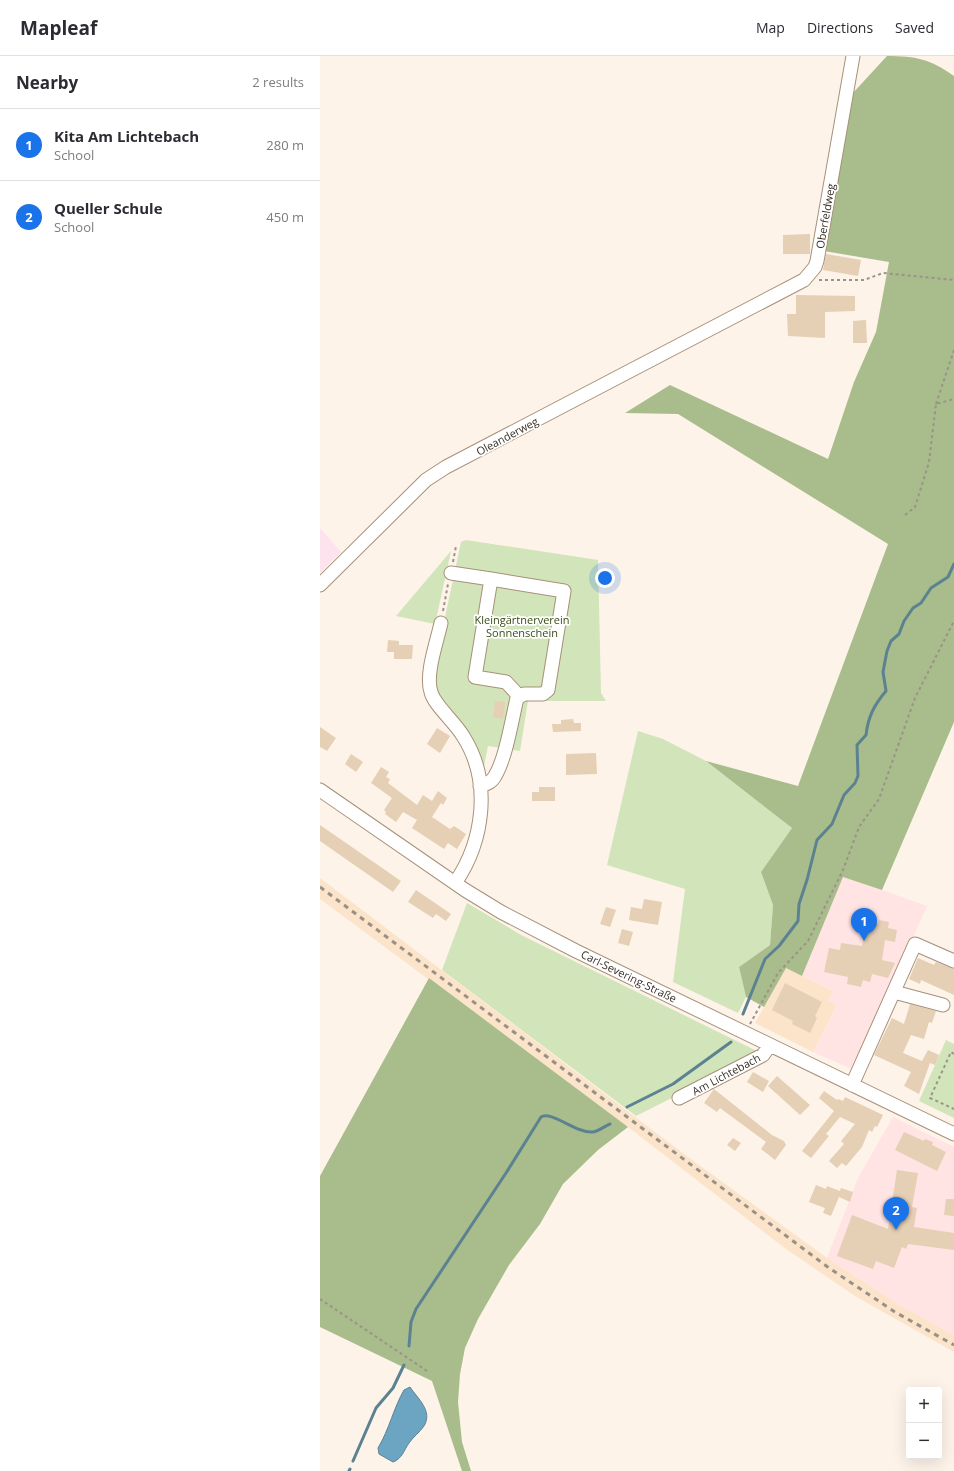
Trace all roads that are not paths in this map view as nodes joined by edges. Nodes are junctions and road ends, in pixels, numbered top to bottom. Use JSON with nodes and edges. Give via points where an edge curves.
{"nodes":[{"id":1,"x":854,"y":56,"type":"edge"},
{"id":2,"x":721,"y":324,"type":"joint"},
{"id":3,"x":451,"y":573,"type":"dead end"},
{"id":4,"x":491,"y":579,"type":"junction"},
{"id":5,"x":320,"y":585,"type":"edge"},
{"id":6,"x":441,"y":623,"type":"dead end"},
{"id":7,"x":519,"y":696,"type":"junction"},
{"id":8,"x":480,"y":786,"type":"junction"},
{"id":9,"x":320,"y":790,"type":"edge"},
{"id":10,"x":455,"y":883,"type":"junction"},
{"id":11,"x":954,"y":961,"type":"edge"},
{"id":12,"x":894,"y":992,"type":"junction"},
{"id":13,"x":943,"y":1005,"type":"dead end"},
{"id":14,"x":770,"y":1045,"type":"junction"},
{"id":15,"x":852,"y":1085,"type":"junction"},
{"id":16,"x":679,"y":1098,"type":"dead end"},
{"id":17,"x":954,"y":1134,"type":"edge"}],
"edges":[{"from":1,"to":2,"type":"street","name":"Oberfeldweg","via":[[815,267],[804,280]]},
{"from":2,"to":5,"type":"street","name":"Oleanderweg","via":[[426,480]]},
{"from":3,"to":4,"type":"street"},
{"from":4,"to":7,"type":"street","via":[[475,677],[506,682]]},
{"from":4,"to":7,"type":"street","via":[[564,591],[548,690],[543,694]]},
{"from":6,"to":8,"type":"street","via":[[429,678],[430,692],[464,738],[476,766]]},
{"from":7,"to":8,"type":"street","via":[[496,776]]},
{"from":8,"to":10,"type":"street","via":[[481,809],[478,831],[468,862]]},
{"from":9,"to":10,"type":"street","name":"Carl-Severing-Straße"},
{"from":10,"to":14,"type":"street","name":"Carl-Severing-Straße","via":[[526,926]]},
{"from":11,"to":12,"type":"street","via":[[915,944]]},
{"from":12,"to":13,"type":"street"},
{"from":12,"to":15,"type":"street"},
{"from":14,"to":15,"type":"street","name":"Carl-Severing-Straße"},
{"from":14,"to":16,"type":"street","name":"Am Lichtebach","via":[[763,1055]]},
{"from":15,"to":17,"type":"street","name":"Carl-Severing-Straße"}]}
